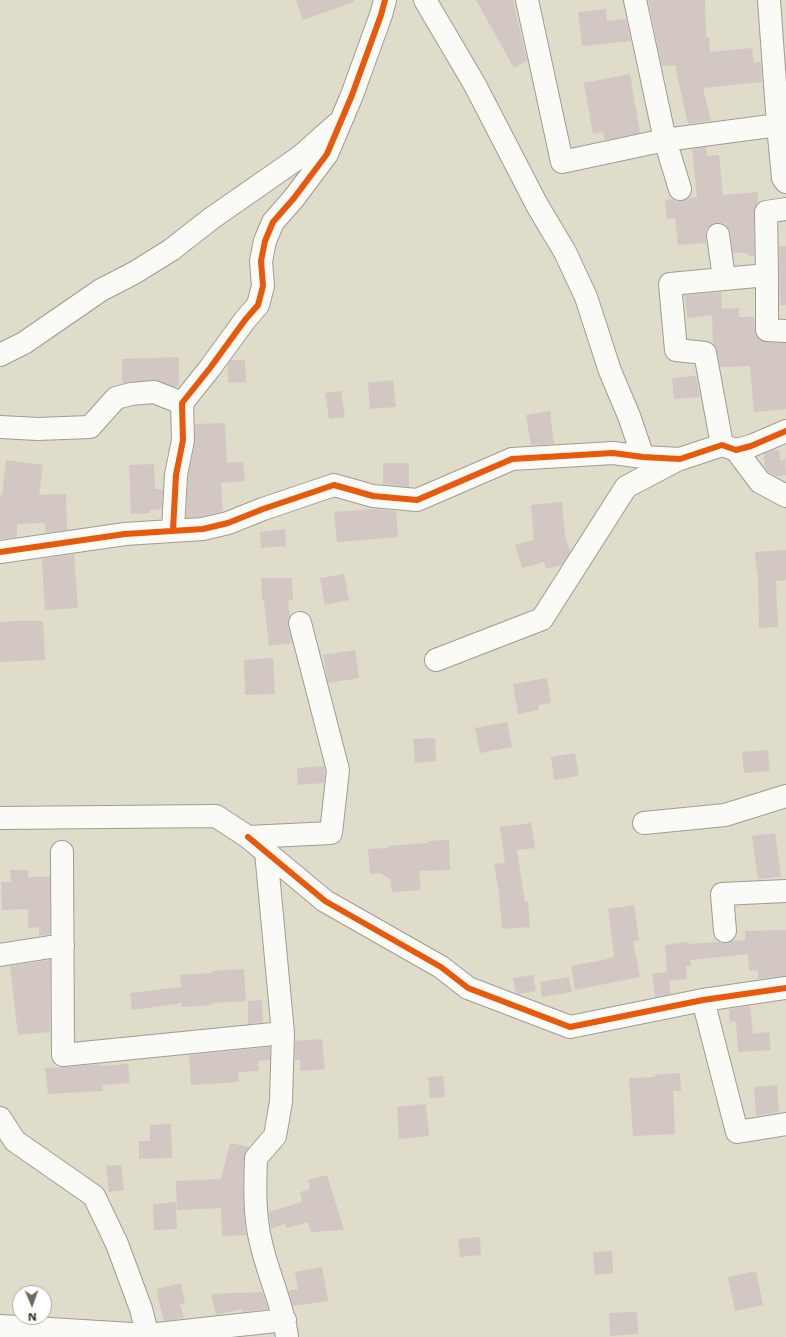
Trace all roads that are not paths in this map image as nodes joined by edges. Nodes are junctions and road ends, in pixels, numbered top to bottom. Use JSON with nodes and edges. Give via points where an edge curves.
{"nodes":[{"id":1,"x":385,"y":0,"type":"edge"},
{"id":2,"x":425,"y":0,"type":"edge"},
{"id":3,"x":527,"y":0,"type":"edge"},
{"id":4,"x":635,"y":0,"type":"edge"},
{"id":5,"x":769,"y":0,"type":"edge"},
{"id":6,"x":341,"y":121,"type":"junction"},
{"id":7,"x":778,"y":125,"type":"junction"},
{"id":8,"x":665,"y":140,"type":"junction"},
{"id":9,"x":786,"y":182,"type":"edge"},
{"id":10,"x":680,"y":189,"type":"dead end"},
{"id":11,"x":786,"y":209,"type":"edge"},
{"id":12,"x":718,"y":235,"type":"dead end"},
{"id":13,"x":767,"y":275,"type":"junction"},
{"id":14,"x":724,"y":278,"type":"junction"},
{"id":15,"x":786,"y":331,"type":"edge"},
{"id":16,"x":0,"y":355,"type":"edge"},
{"id":17,"x":182,"y":403,"type":"junction"},
{"id":18,"x":0,"y":427,"type":"edge"},
{"id":19,"x":786,"y":430,"type":"edge"},
{"id":20,"x":729,"y":448,"type":"junction"},
{"id":21,"x":643,"y":457,"type":"junction"},
{"id":22,"x":680,"y":459,"type":"junction"},
{"id":23,"x":786,"y":496,"type":"edge"},
{"id":24,"x":173,"y":530,"type":"junction"},
{"id":25,"x":0,"y":552,"type":"edge"},
{"id":26,"x":300,"y":623,"type":"dead end"},
{"id":27,"x":436,"y":660,"type":"dead end"},
{"id":28,"x":786,"y":796,"type":"edge"},
{"id":29,"x":0,"y":818,"type":"edge"},
{"id":30,"x":644,"y":823,"type":"dead end"},
{"id":31,"x":248,"y":836,"type":"junction"},
{"id":32,"x":62,"y":852,"type":"dead end"},
{"id":33,"x":266,"y":852,"type":"junction"},
{"id":34,"x":786,"y":891,"type":"edge"},
{"id":35,"x":725,"y":930,"type":"dead end"},
{"id":36,"x":63,"y":945,"type":"junction"},
{"id":37,"x":0,"y":955,"type":"edge"},
{"id":38,"x":786,"y":988,"type":"edge"},
{"id":39,"x":703,"y":1000,"type":"junction"},
{"id":40,"x":283,"y":1033,"type":"junction"},
{"id":41,"x":0,"y":1118,"type":"edge"},
{"id":42,"x":786,"y":1124,"type":"edge"},
{"id":43,"x":0,"y":1326,"type":"edge"},
{"id":44,"x":286,"y":1328,"type":"edge"},
{"id":45,"x":148,"y":1336,"type":"edge"}],
"edges":[{"from":1,"to":6,"type":"street"},
{"from":2,"to":21,"type":"street","via":[[475,85],[537,205],[565,252],[586,297],[610,371]]},
{"from":3,"to":8,"type":"street","via":[[562,162]]},
{"from":4,"to":8,"type":"street"},
{"from":5,"to":7,"type":"street"},
{"from":6,"to":16,"type":"street","via":[[301,156],[171,250],[101,290],[24,343]]},
{"from":6,"to":17,"type":"street","via":[[327,154],[273,222],[265,241],[261,261],[262,286],[258,305]]},
{"from":7,"to":8,"type":"street"},
{"from":7,"to":9,"type":"street","via":[[783,178]]},
{"from":8,"to":10,"type":"street"},
{"from":11,"to":13,"type":"street","via":[[766,212]]},
{"from":12,"to":14,"type":"street"},
{"from":13,"to":14,"type":"street"},
{"from":13,"to":15,"type":"street","via":[[767,330]]},
{"from":14,"to":20,"type":"street","via":[[670,284],[676,350],[705,353]]},
{"from":17,"to":18,"type":"street","via":[[154,392],[131,394],[116,398],[90,427]]},
{"from":17,"to":24,"type":"street","via":[[183,440],[176,475]]},
{"from":19,"to":20,"type":"street","via":[[752,446]]},
{"from":20,"to":22,"type":"street"},
{"from":20,"to":23,"type":"street","via":[[760,482]]},
{"from":21,"to":22,"type":"street"},
{"from":21,"to":24,"type":"street","via":[[613,453],[512,459],[417,500],[373,496],[334,485],[263,508],[228,523],[203,529]]},
{"from":22,"to":27,"type":"street","via":[[626,487],[542,619]]},
{"from":24,"to":25,"type":"street","via":[[125,534]]},
{"from":26,"to":31,"type":"street","via":[[338,770],[331,833]]},
{"from":28,"to":30,"type":"street","via":[[725,815]]},
{"from":29,"to":31,"type":"street","via":[[216,816]]},
{"from":31,"to":33,"type":"street"},
{"from":32,"to":36,"type":"street"},
{"from":33,"to":39,"type":"street","via":[[325,901],[441,967],[468,988],[570,1027]]},
{"from":33,"to":40,"type":"street"},
{"from":34,"to":35,"type":"street","via":[[722,894]]},
{"from":36,"to":37,"type":"street"},
{"from":36,"to":40,"type":"street","via":[[63,1055]]},
{"from":38,"to":39,"type":"street"},
{"from":39,"to":42,"type":"street","via":[[737,1132]]},
{"from":40,"to":44,"type":"street","via":[[281,1102],[276,1136],[256,1158],[254,1196],[261,1243]]},
{"from":41,"to":45,"type":"street","via":[[15,1141],[94,1196],[117,1244]]},
{"from":43,"to":45,"type":"street"},
{"from":44,"to":45,"type":"street"}]}
